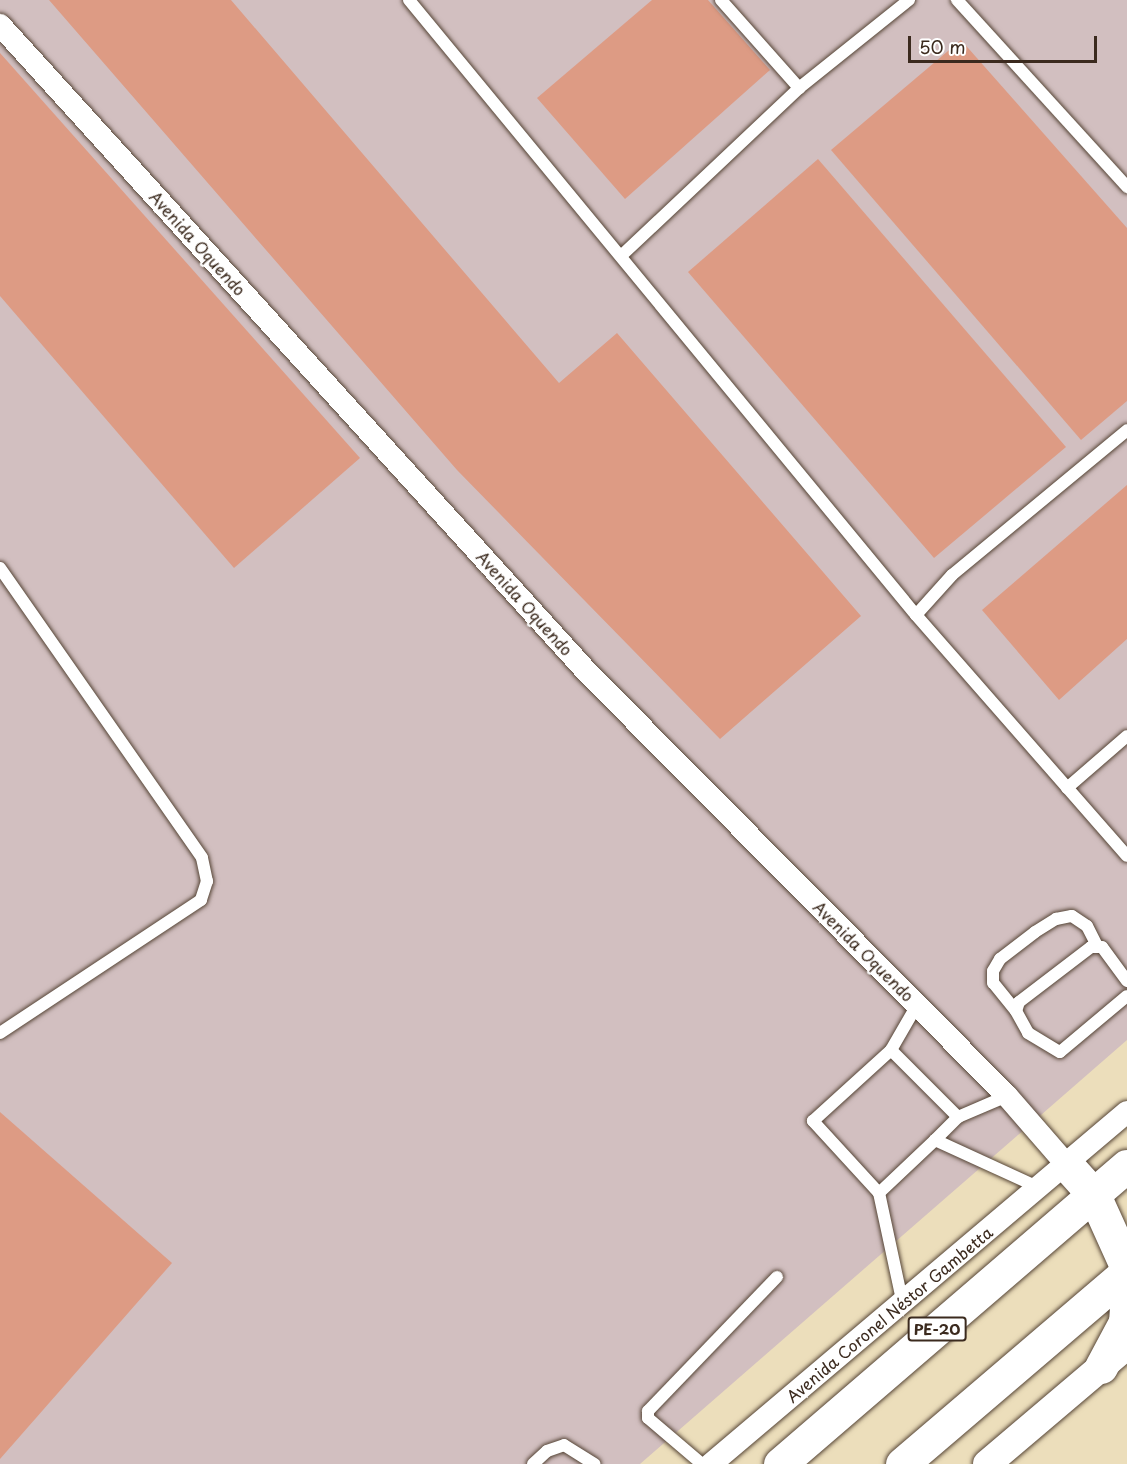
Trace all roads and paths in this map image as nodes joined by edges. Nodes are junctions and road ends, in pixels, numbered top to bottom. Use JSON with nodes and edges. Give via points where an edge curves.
{"nodes":[{"id":1,"x":409,"y":0,"type":"edge"},
{"id":2,"x":721,"y":0,"type":"edge"},
{"id":3,"x":909,"y":0,"type":"edge"},
{"id":4,"x":957,"y":0,"type":"edge"},
{"id":5,"x":0,"y":25,"type":"edge"},
{"id":6,"x":799,"y":88,"type":"junction"},
{"id":7,"x":1127,"y":188,"type":"edge"},
{"id":8,"x":621,"y":256,"type":"junction"},
{"id":9,"x":1127,"y":430,"type":"edge"},
{"id":10,"x":0,"y":568,"type":"edge"},
{"id":11,"x":916,"y":615,"type":"junction"},
{"id":12,"x":1127,"y":736,"type":"edge"},
{"id":13,"x":1067,"y":788,"type":"junction"},
{"id":14,"x":1127,"y":856,"type":"edge"},
{"id":15,"x":1097,"y":946,"type":"junction"},
{"id":16,"x":1127,"y":981,"type":"edge"},
{"id":17,"x":1127,"y":996,"type":"edge"},
{"id":18,"x":917,"y":1005,"type":"junction"},
{"id":19,"x":1016,"y":1011,"type":"junction"},
{"id":20,"x":0,"y":1034,"type":"edge"},
{"id":21,"x":891,"y":1050,"type":"junction"},
{"id":22,"x":1007,"y":1096,"type":"junction"},
{"id":23,"x":1127,"y":1112,"type":"edge"},
{"id":24,"x":958,"y":1117,"type":"junction"},
{"id":25,"x":935,"y":1140,"type":"junction"},
{"id":26,"x":1067,"y":1165,"type":"junction"},
{"id":27,"x":1127,"y":1166,"type":"edge"},
{"id":28,"x":1040,"y":1188,"type":"junction"},
{"id":29,"x":879,"y":1193,"type":"junction"},
{"id":30,"x":1094,"y":1195,"type":"junction"},
{"id":31,"x":1127,"y":1270,"type":"edge"},
{"id":32,"x":777,"y":1277,"type":"dead end"},
{"id":33,"x":1127,"y":1290,"type":"edge"},
{"id":34,"x":902,"y":1300,"type":"junction"},
{"id":35,"x":1127,"y":1346,"type":"edge"},
{"id":36,"x":1101,"y":1367,"type":"junction"},
{"id":37,"x":991,"y":1463,"type":"edge"},
{"id":38,"x":533,"y":1464,"type":"edge"},
{"id":39,"x":595,"y":1464,"type":"edge"},
{"id":40,"x":702,"y":1464,"type":"edge"},
{"id":41,"x":711,"y":1464,"type":"edge"},
{"id":42,"x":780,"y":1464,"type":"edge"},
{"id":43,"x":902,"y":1464,"type":"edge"}],
"edges":[{"from":1,"to":8,"type":"lane"},
{"from":2,"to":6,"type":"lane"},
{"from":3,"to":6,"type":"lane"},
{"from":4,"to":7,"type":"lane"},
{"from":5,"to":18,"type":"street","name":"Avenida Oquendo","via":[[588,673]]},
{"from":6,"to":8,"type":"lane"},
{"from":8,"to":11,"type":"lane"},
{"from":9,"to":11,"type":"lane","via":[[952,575]]},
{"from":10,"to":20,"type":"lane","via":[[202,858],[207,881],[201,900]]},
{"from":11,"to":13,"type":"lane"},
{"from":12,"to":13,"type":"lane"},
{"from":13,"to":14,"type":"lane"},
{"from":15,"to":16,"type":"lane","via":[[1102,947]]},
{"from":15,"to":19,"type":"lane","via":[[1047,978],[1018,1002]]},
{"from":15,"to":19,"type":"lane","via":[[1087,926],[1072,916],[1056,919],[1000,959],[993,971],[993,983]]},
{"from":17,"to":19,"type":"lane","via":[[1060,1052],[1028,1033]]},
{"from":18,"to":21,"type":"lane"},
{"from":18,"to":22,"type":"street","name":"Avenida Oquendo"},
{"from":21,"to":24,"type":"lane"},
{"from":21,"to":29,"type":"lane","via":[[813,1121]]},
{"from":22,"to":24,"type":"lane"},
{"from":22,"to":26,"type":"street","name":"Avenida Oquendo"},
{"from":23,"to":26,"type":"street","name":"Avenida Coronel Néstor Gambetta"},
{"from":24,"to":25,"type":"lane"},
{"from":25,"to":28,"type":"lane"},
{"from":25,"to":29,"type":"lane"},
{"from":26,"to":28,"type":"street","name":"Avenida Coronel Néstor Gambetta"},
{"from":26,"to":30,"type":"highway"},
{"from":27,"to":30,"type":"highway","number":"PE-20"},
{"from":28,"to":34,"type":"street","name":"Avenida Coronel Néstor Gambetta"},
{"from":29,"to":34,"type":"lane"},
{"from":30,"to":31,"type":"highway"},
{"from":30,"to":42,"type":"highway","number":"PE-20"},
{"from":31,"to":43,"type":"highway"},
{"from":32,"to":40,"type":"lane","via":[[648,1411],[648,1418]]},
{"from":33,"to":36,"type":"highway","via":[[1125,1322]]},
{"from":34,"to":41,"type":"street","name":"Avenida Coronel Néstor Gambetta"},
{"from":35,"to":36,"type":"street"},
{"from":36,"to":37,"type":"street"},
{"from":38,"to":39,"type":"lane","via":[[547,1451],[564,1445]]}]}
